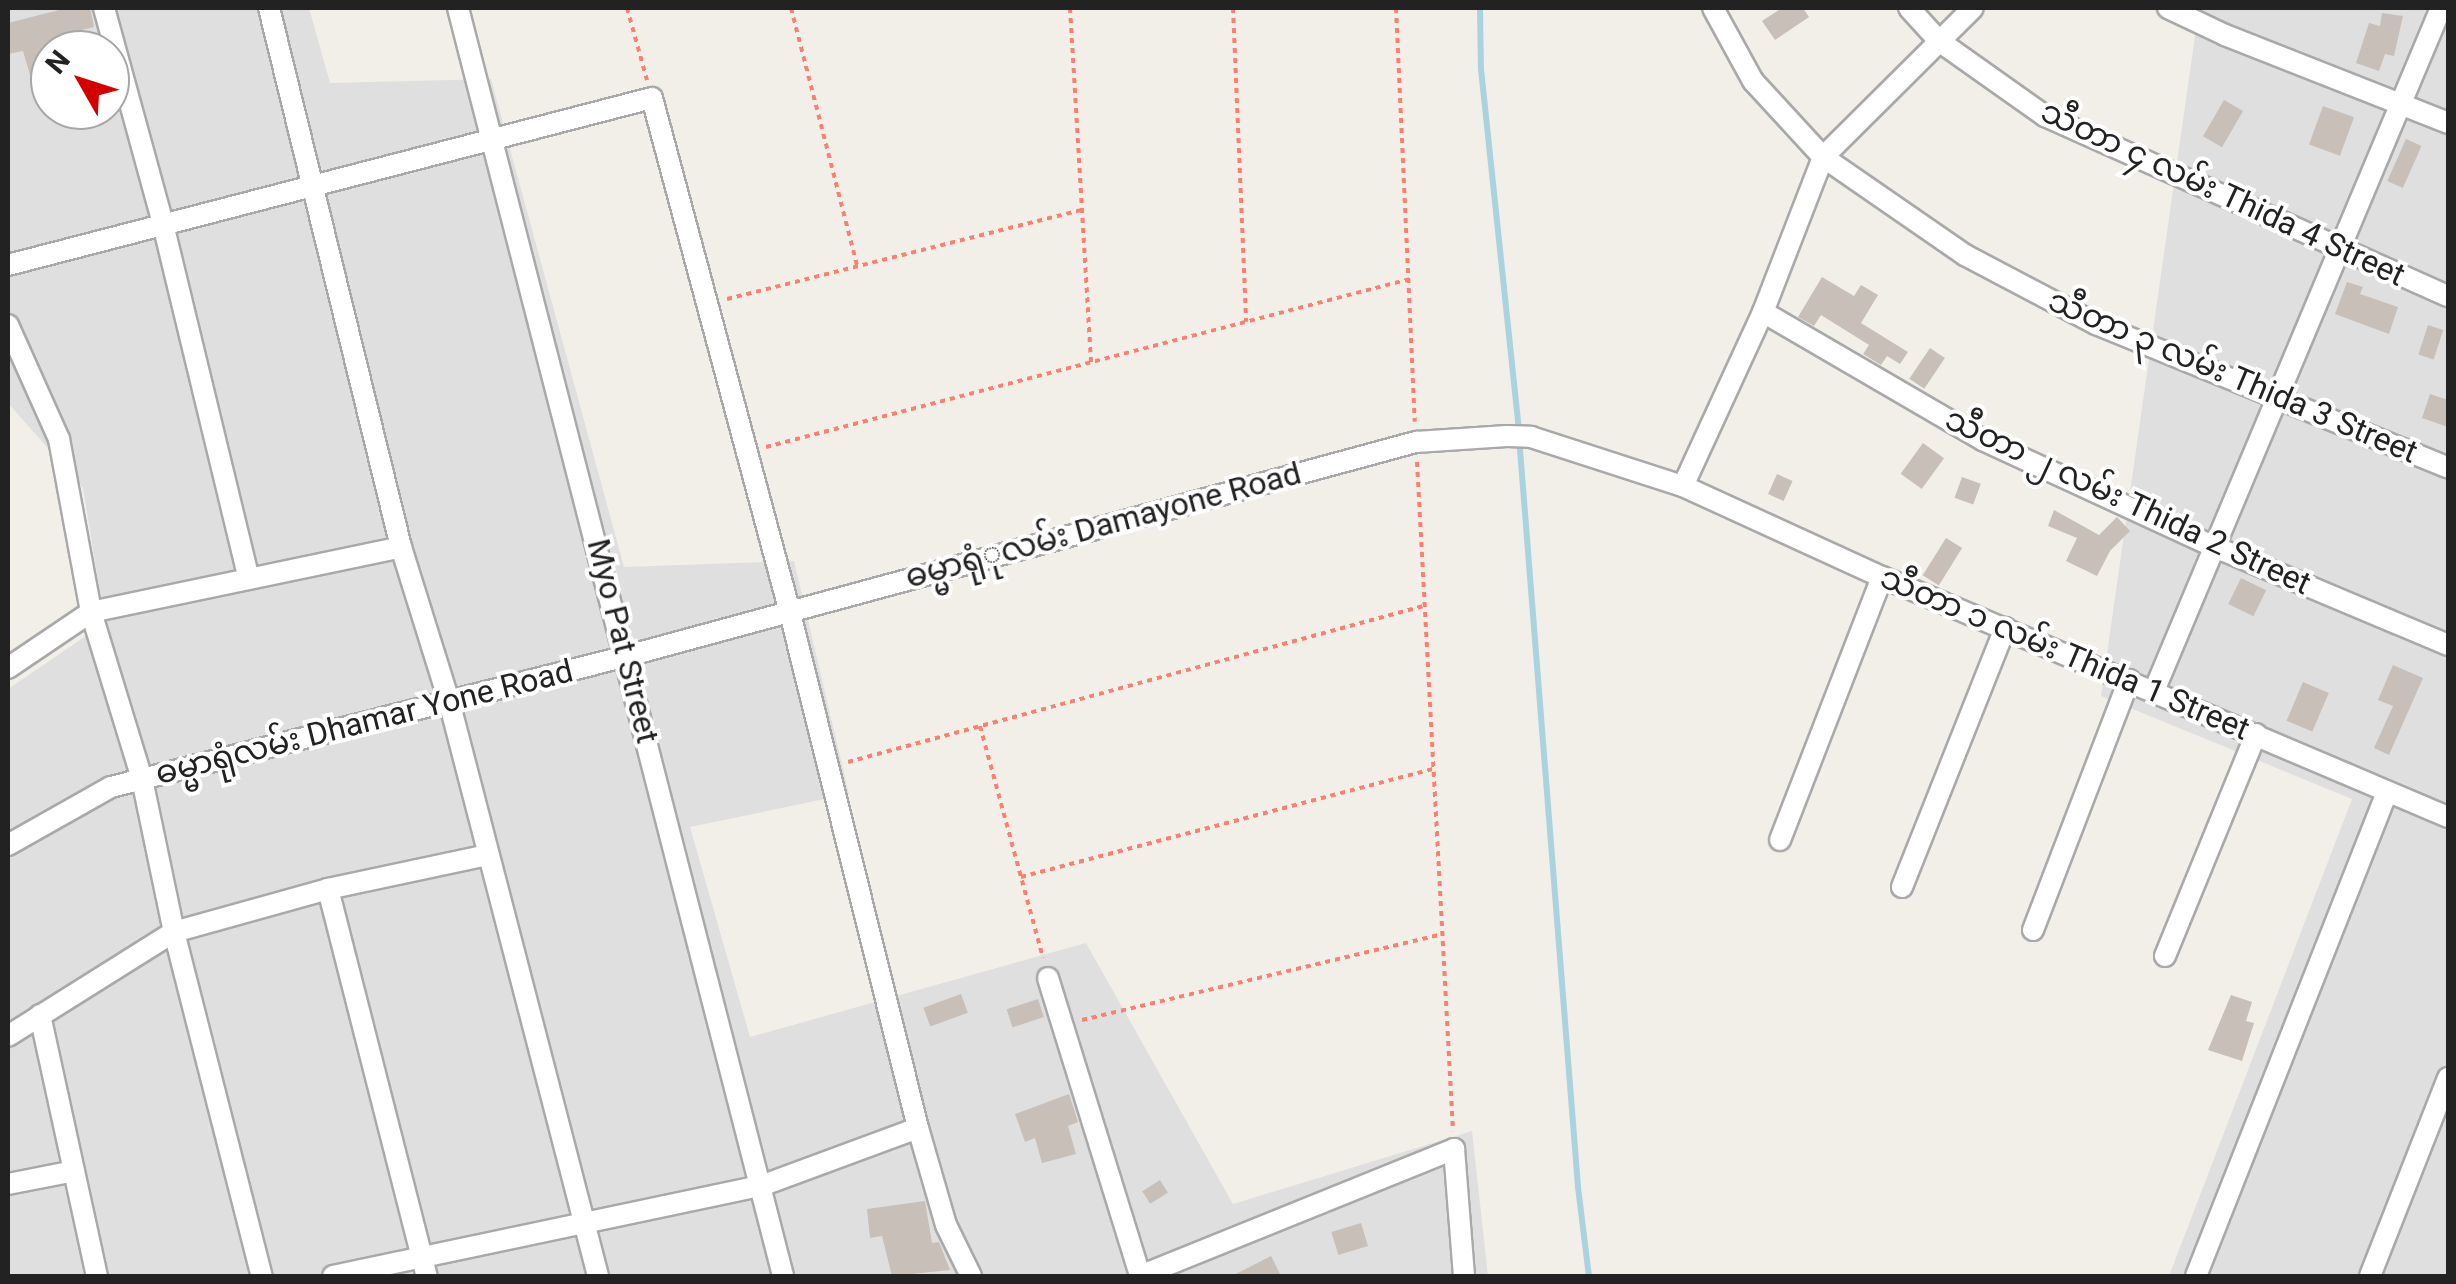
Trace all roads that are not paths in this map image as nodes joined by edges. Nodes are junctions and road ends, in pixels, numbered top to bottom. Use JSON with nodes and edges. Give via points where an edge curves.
{"nodes":[{"id":1,"x":104,"y":8,"type":"edge"},
{"id":2,"x":270,"y":8,"type":"edge"},
{"id":3,"x":458,"y":8,"type":"edge"},
{"id":4,"x":1713,"y":8,"type":"edge"},
{"id":5,"x":1910,"y":8,"type":"edge"},
{"id":6,"x":1973,"y":8,"type":"edge"},
{"id":7,"x":2168,"y":8,"type":"edge"},
{"id":8,"x":2442,"y":8,"type":"edge"},
{"id":9,"x":1939,"y":42,"type":"junction"},
{"id":10,"x":2402,"y":102,"type":"junction"},
{"id":11,"x":2448,"y":122,"type":"edge"},
{"id":12,"x":492,"y":140,"type":"junction"},
{"id":13,"x":1823,"y":157,"type":"junction"},
{"id":14,"x":315,"y":183,"type":"junction"},
{"id":15,"x":163,"y":224,"type":"junction"},
{"id":16,"x":2340,"y":248,"type":"junction"},
{"id":17,"x":8,"y":265,"type":"edge"},
{"id":18,"x":2448,"y":296,"type":"edge"},
{"id":19,"x":1763,"y":312,"type":"junction"},
{"id":20,"x":8,"y":324,"type":"edge"},
{"id":21,"x":2278,"y":396,"type":"junction"},
{"id":22,"x":1530,"y":437,"type":"joint"},
{"id":23,"x":2448,"y":468,"type":"edge"},
{"id":24,"x":1684,"y":486,"type":"junction"},
{"id":25,"x":2215,"y":546,"type":"junction"},
{"id":26,"x":401,"y":547,"type":"junction"},
{"id":27,"x":248,"y":576,"type":"junction"},
{"id":28,"x":1882,"y":576,"type":"junction"},
{"id":29,"x":789,"y":609,"type":"junction"},
{"id":30,"x":91,"y":612,"type":"junction"},
{"id":31,"x":2005,"y":628,"type":"junction"},
{"id":32,"x":2448,"y":645,"type":"edge"},
{"id":33,"x":627,"y":656,"type":"junction"},
{"id":34,"x":8,"y":668,"type":"edge"},
{"id":35,"x":2129,"y":680,"type":"junction"},
{"id":36,"x":2154,"y":691,"type":"junction"},
{"id":37,"x":448,"y":701,"type":"junction"},
{"id":38,"x":2256,"y":734,"type":"junction"},
{"id":39,"x":142,"y":778,"type":"junction"},
{"id":40,"x":2387,"y":792,"type":"junction"},
{"id":41,"x":2448,"y":817,"type":"edge"},
{"id":42,"x":1780,"y":840,"type":"dead end"},
{"id":43,"x":8,"y":845,"type":"edge"},
{"id":44,"x":488,"y":856,"type":"junction"},
{"id":45,"x":1902,"y":887,"type":"dead end"},
{"id":46,"x":328,"y":889,"type":"junction"},
{"id":47,"x":2033,"y":930,"type":"dead end"},
{"id":48,"x":174,"y":932,"type":"junction"},
{"id":49,"x":2165,"y":956,"type":"dead end"},
{"id":50,"x":1048,"y":978,"type":"road end"},
{"id":51,"x":40,"y":1015,"type":"junction"},
{"id":52,"x":8,"y":1036,"type":"edge"},
{"id":53,"x":2448,"y":1078,"type":"edge"},
{"id":54,"x":918,"y":1128,"type":"junction"},
{"id":55,"x":74,"y":1171,"type":"junction"},
{"id":56,"x":8,"y":1184,"type":"edge"},
{"id":57,"x":761,"y":1186,"type":"junction"},
{"id":58,"x":583,"y":1224,"type":"junction"},
{"id":59,"x":424,"y":1267,"type":"edge"},
{"id":60,"x":97,"y":1276,"type":"edge"},
{"id":61,"x":262,"y":1276,"type":"edge"},
{"id":62,"x":333,"y":1276,"type":"edge"},
{"id":63,"x":598,"y":1276,"type":"edge"},
{"id":64,"x":783,"y":1276,"type":"edge"},
{"id":65,"x":970,"y":1276,"type":"edge"},
{"id":66,"x":1464,"y":1276,"type":"edge"},
{"id":67,"x":2196,"y":1276,"type":"edge"},
{"id":68,"x":2370,"y":1276,"type":"edge"}],
"edges":[{"from":1,"to":15,"type":"street"},
{"from":2,"to":14,"type":"street"},
{"from":3,"to":12,"type":"street","name":"Myo Pat Street"},
{"from":4,"to":13,"type":"street","name":"သီတာ ၃ လမ်း Thida 3 Street","via":[[1752,80]]},
{"from":5,"to":9,"type":"street","name":"သီတာ ၄ လမ်း Thida 4 Street"},
{"from":6,"to":9,"type":"street"},
{"from":7,"to":10,"type":"street"},
{"from":8,"to":10,"type":"street"},
{"from":9,"to":13,"type":"street"},
{"from":9,"to":16,"type":"street","name":"သီတာ ၄ လမ်း Thida 4 Street","via":[[2045,116]]},
{"from":10,"to":11,"type":"street"},
{"from":10,"to":16,"type":"street"},
{"from":12,"to":14,"type":"street"},
{"from":12,"to":29,"type":"street","via":[[652,98]]},
{"from":12,"to":33,"type":"street","name":"Myo Pat Street"},
{"from":13,"to":19,"type":"street"},
{"from":13,"to":21,"type":"street","name":"သီတာ ၃ လမ်း Thida 3 Street","via":[[1965,255],[2080,315]]},
{"from":14,"to":15,"type":"street"},
{"from":14,"to":26,"type":"street"},
{"from":15,"to":17,"type":"street"},
{"from":15,"to":27,"type":"street"},
{"from":16,"to":18,"type":"street","name":"သီတာ ၄ လမ်း Thida 4 Street"},
{"from":16,"to":21,"type":"street"},
{"from":19,"to":24,"type":"street"},
{"from":19,"to":25,"type":"street","name":"သီတာ ၂ လမ်း Thida 2 Street","via":[[1983,440]]},
{"from":20,"to":30,"type":"street","via":[[59,439]]},
{"from":21,"to":23,"type":"street","name":"သီတာ ၃ လမ်း Thida 3 Street"},
{"from":21,"to":25,"type":"street"},
{"from":22,"to":24,"type":"street","name":"သီတာ ၁ လမ်း Thida 1 Street"},
{"from":22,"to":29,"type":"street","name":"ဓမ္မာရုံုလမ်း Damayone Road","via":[[1416,442]]},
{"from":24,"to":28,"type":"street","name":"သီတာ ၁ လမ်း Thida 1 Street"},
{"from":25,"to":32,"type":"street","name":"သီတာ ၂ လမ်း Thida 2 Street"},
{"from":25,"to":36,"type":"street"},
{"from":26,"to":27,"type":"street"},
{"from":26,"to":37,"type":"street"},
{"from":27,"to":30,"type":"street"},
{"from":28,"to":31,"type":"street","name":"သီတာ ၁ လမ်း Thida 1 Street"},
{"from":28,"to":42,"type":"street"},
{"from":29,"to":33,"type":"street","name":"ဓမ္မာရုံလမ်း Dhamar Yone Road"},
{"from":29,"to":54,"type":"street"},
{"from":30,"to":34,"type":"street"},
{"from":30,"to":39,"type":"street"},
{"from":31,"to":35,"type":"street","name":"သီတာ ၁ လမ်း Thida 1 Street"},
{"from":31,"to":45,"type":"street"},
{"from":33,"to":37,"type":"street","name":"ဓမ္မာရုံလမ်း Dhamar Yone Road"},
{"from":33,"to":57,"type":"street","name":"Myo Pat Street"},
{"from":35,"to":36,"type":"street","name":"သီတာ ၁ လမ်း Thida 1 Street"},
{"from":35,"to":47,"type":"street"},
{"from":36,"to":38,"type":"street","name":"သီတာ ၁ လမ်း Thida 1 Street"},
{"from":37,"to":39,"type":"street","name":"ဓမ္မာရုံလမ်း Dhamar Yone Road"},
{"from":37,"to":44,"type":"street"},
{"from":38,"to":40,"type":"street","name":"သီတာ ၁ လမ်း Thida 1 Street"},
{"from":38,"to":49,"type":"street"},
{"from":39,"to":43,"type":"street","name":"ဓမ္မာရုံလမ်း Dhamar Yone Road","via":[[111,786]]},
{"from":39,"to":48,"type":"street"},
{"from":40,"to":41,"type":"street","name":"သီတာ ၁ လမ်း Thida 1 Street"},
{"from":40,"to":67,"type":"street"},
{"from":44,"to":46,"type":"street"},
{"from":44,"to":58,"type":"street"},
{"from":46,"to":48,"type":"street"},
{"from":46,"to":59,"type":"street"},
{"from":48,"to":51,"type":"street"},
{"from":48,"to":61,"type":"street"},
{"from":50,"to":66,"type":"street","via":[[1140,1276],[1454,1149]]},
{"from":51,"to":52,"type":"street"},
{"from":51,"to":55,"type":"street"},
{"from":53,"to":68,"type":"street"},
{"from":54,"to":57,"type":"street"},
{"from":54,"to":65,"type":"street","via":[[946,1224]]},
{"from":55,"to":56,"type":"street"},
{"from":55,"to":60,"type":"street"},
{"from":57,"to":58,"type":"street"},
{"from":57,"to":64,"type":"street","name":"Myo Pat Street"},
{"from":58,"to":59,"type":"street"},
{"from":58,"to":63,"type":"street"},
{"from":59,"to":62,"type":"street"}]}
